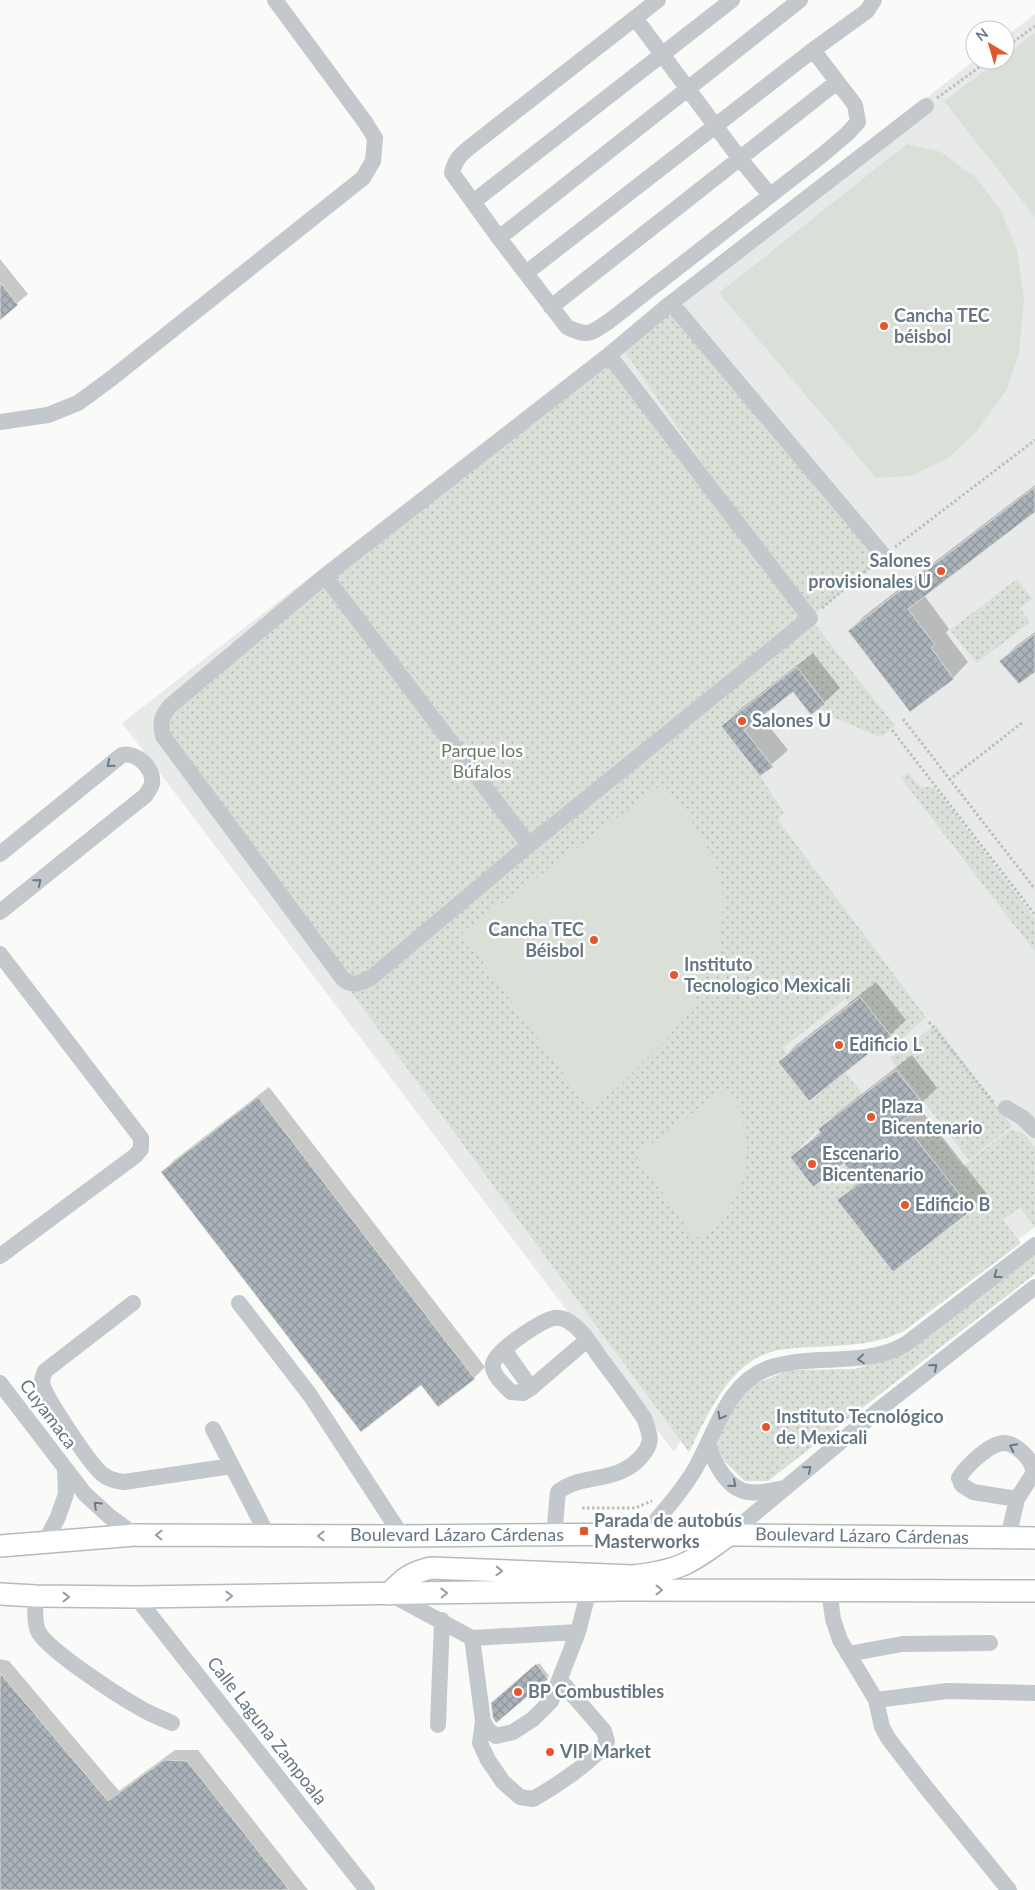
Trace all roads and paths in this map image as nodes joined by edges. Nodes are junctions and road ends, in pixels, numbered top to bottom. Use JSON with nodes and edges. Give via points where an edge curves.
{"nodes":[{"id":1,"x":275,"y":0,"type":"edge"},
{"id":2,"x":658,"y":0,"type":"edge"},
{"id":3,"x":732,"y":0,"type":"edge"},
{"id":4,"x":800,"y":0,"type":"edge"},
{"id":5,"x":874,"y":0,"type":"edge"},
{"id":6,"x":635,"y":18,"type":"junction"},
{"id":7,"x":1035,"y":26,"type":"edge"},
{"id":8,"x":1015,"y":41,"type":"edge"},
{"id":9,"x":813,"y":50,"type":"junction"},
{"id":10,"x":663,"y":54,"type":"junction"},
{"id":11,"x":975,"y":70,"type":"edge"},
{"id":12,"x":838,"y":82,"type":"junction"},
{"id":13,"x":688,"y":89,"type":"junction"},
{"id":14,"x":926,"y":106,"type":"joint"},
{"id":15,"x":716,"y":126,"type":"junction"},
{"id":16,"x":740,"y":159,"type":"junction"},
{"id":17,"x":770,"y":195,"type":"junction"},
{"id":18,"x":473,"y":202,"type":"junction"},
{"id":19,"x":499,"y":238,"type":"junction"},
{"id":20,"x":526,"y":273,"type":"junction"},
{"id":21,"x":671,"y":303,"type":"junction"},
{"id":22,"x":551,"y":306,"type":"junction"},
{"id":23,"x":609,"y":355,"type":"junction"},
{"id":24,"x":0,"y":422,"type":"edge"},
{"id":25,"x":1035,"y":440,"type":"edge"},
{"id":26,"x":884,"y":556,"type":"junction"},
{"id":27,"x":326,"y":576,"type":"junction"},
{"id":28,"x":810,"y":618,"type":"junction"},
{"id":29,"x":903,"y":719,"type":"dead end"},
{"id":30,"x":1023,"y":722,"type":"dead end"},
{"id":31,"x":892,"y":730,"type":"dead end"},
{"id":32,"x":949,"y":780,"type":"junction"},
{"id":33,"x":529,"y":845,"type":"junction"},
{"id":34,"x":0,"y":854,"type":"edge"},
{"id":35,"x":1035,"y":889,"type":"edge"},
{"id":36,"x":0,"y":912,"type":"edge"},
{"id":37,"x":1035,"y":915,"type":"edge"},
{"id":38,"x":0,"y":954,"type":"edge"},
{"id":39,"x":929,"y":1022,"type":"dead end"},
{"id":40,"x":1001,"y":1106,"type":"joint"},
{"id":41,"x":1035,"y":1130,"type":"edge"},
{"id":42,"x":1035,"y":1245,"type":"edge"},
{"id":43,"x":1,"y":1253,"type":"edge"},
{"id":44,"x":1035,"y":1287,"type":"edge"},
{"id":45,"x":239,"y":1302,"type":"dead end"},
{"id":46,"x":133,"y":1303,"type":"dead end"},
{"id":47,"x":587,"y":1340,"type":"junction"},
{"id":48,"x":0,"y":1383,"type":"edge"},
{"id":49,"x":213,"y":1429,"type":"dead end"},
{"id":50,"x":708,"y":1444,"type":"junction"},
{"id":51,"x":232,"y":1466,"type":"junction"},
{"id":52,"x":65,"y":1469,"type":"junction"},
{"id":53,"x":785,"y":1488,"type":"junction"},
{"id":54,"x":1016,"y":1500,"type":"dead end"},
{"id":55,"x":644,"y":1534,"type":"junction"},
{"id":56,"x":730,"y":1534,"type":"junction"},
{"id":57,"x":135,"y":1535,"type":"junction"},
{"id":58,"x":554,"y":1535,"type":"junction"},
{"id":59,"x":268,"y":1536,"type":"junction"},
{"id":60,"x":402,"y":1536,"type":"junction"},
{"id":61,"x":1008,"y":1538,"type":"junction"},
{"id":62,"x":1035,"y":1538,"type":"edge"},
{"id":63,"x":45,"y":1542,"type":"junction"},
{"id":64,"x":0,"y":1546,"type":"edge"},
{"id":65,"x":589,"y":1590,"type":"junction"},
{"id":66,"x":829,"y":1590,"type":"junction"},
{"id":67,"x":1035,"y":1590,"type":"edge"},
{"id":68,"x":0,"y":1594,"type":"edge"},
{"id":69,"x":389,"y":1594,"type":"junction"},
{"id":70,"x":36,"y":1596,"type":"junction"},
{"id":71,"x":136,"y":1597,"type":"junction"},
{"id":72,"x":442,"y":1620,"type":"junction"},
{"id":73,"x":578,"y":1632,"type":"junction"},
{"id":74,"x":472,"y":1638,"type":"junction"},
{"id":75,"x":990,"y":1643,"type":"dead end"},
{"id":76,"x":848,"y":1654,"type":"junction"},
{"id":77,"x":560,"y":1680,"type":"junction"},
{"id":78,"x":1035,"y":1693,"type":"edge"},
{"id":79,"x":876,"y":1700,"type":"junction"},
{"id":80,"x":483,"y":1720,"type":"junction"},
{"id":81,"x":172,"y":1723,"type":"dead end"},
{"id":82,"x":438,"y":1725,"type":"dead end"},
{"id":83,"x":367,"y":1890,"type":"edge"},
{"id":84,"x":1010,"y":1890,"type":"edge"}],
"edges":[{"from":1,"to":24,"type":"street","via":[[375,138],[373,161],[363,178],[78,403],[48,415]]},
{"from":2,"to":6,"type":"street"},
{"from":3,"to":10,"type":"street"},
{"from":4,"to":13,"type":"street"},
{"from":5,"to":9,"type":"street","via":[[867,11]]},
{"from":6,"to":10,"type":"street"},
{"from":6,"to":18,"type":"street","via":[[458,156],[452,174]]},
{"from":7,"to":8,"type":"path"},
{"from":9,"to":12,"type":"street"},
{"from":9,"to":15,"type":"street"},
{"from":10,"to":13,"type":"street"},
{"from":10,"to":18,"type":"street"},
{"from":11,"to":14,"type":"path"},
{"from":12,"to":16,"type":"street"},
{"from":12,"to":17,"type":"street","via":[[855,105],[858,122]]},
{"from":13,"to":15,"type":"street"},
{"from":13,"to":19,"type":"street"},
{"from":14,"to":21,"type":"street"},
{"from":15,"to":16,"type":"street"},
{"from":15,"to":20,"type":"street"},
{"from":16,"to":17,"type":"street"},
{"from":16,"to":22,"type":"street"},
{"from":17,"to":22,"type":"street","via":[[590,334],[566,326]]},
{"from":18,"to":19,"type":"street"},
{"from":19,"to":20,"type":"street"},
{"from":20,"to":22,"type":"street"},
{"from":21,"to":23,"type":"street"},
{"from":21,"to":26,"type":"street"},
{"from":23,"to":27,"type":"street"},
{"from":23,"to":28,"type":"street"},
{"from":25,"to":26,"type":"path"},
{"from":26,"to":28,"type":"path"},
{"from":27,"to":33,"type":"street"},
{"from":27,"to":33,"type":"street","via":[[170,706],[161,721],[163,736],[337,971],[349,984],[372,977]]},
{"from":28,"to":33,"type":"street"},
{"from":29,"to":32,"type":"path"},
{"from":30,"to":32,"type":"path"},
{"from":31,"to":37,"type":"path"},
{"from":32,"to":35,"type":"path"},
{"from":36,"to":34,"type":"street","one_way":true,"via":[[146,795],[152,786],[151,774],[139,757],[129,753],[122,755]]},
{"from":38,"to":43,"type":"street","via":[[140,1138],[141,1149]]},
{"from":39,"to":40,"type":"path"},
{"from":40,"to":41,"type":"street","via":[[1023,1118]]},
{"from":42,"to":50,"type":"street","one_way":true,"via":[[897,1349],[869,1358],[786,1364],[750,1378],[731,1398]]},
{"from":53,"to":44,"type":"street","one_way":true},
{"from":45,"to":60,"type":"street","via":[[310,1395]]},
{"from":46,"to":51,"type":"street","via":[[45,1371],[43,1386],[49,1397],[81,1448],[102,1474],[112,1480],[124,1482]]},
{"from":47,"to":47,"type":"street","via":[[523,1393],[511,1392],[494,1370],[493,1364],[504,1350],[540,1323],[556,1317],[567,1320]]},
{"from":47,"to":58,"type":"street","via":[[644,1418],[650,1440],[648,1450],[634,1465],[616,1475],[576,1483],[558,1492]]},
{"from":48,"to":52,"type":"street","name":"Cuyamaca"},
{"from":49,"to":51,"type":"street"},
{"from":50,"to":53,"type":"street","one_way":true,"via":[[726,1478],[740,1490],[760,1492]]},
{"from":50,"to":55,"type":"street","via":[[684,1486]]},
{"from":51,"to":59,"type":"street"},
{"from":57,"to":52,"type":"street","name":"Cuyamaca","one_way":true,"via":[[109,1516]]},
{"from":52,"to":63,"type":"street","via":[[66,1494]]},
{"from":53,"to":56,"type":"street"},
{"from":54,"to":61,"type":"street"},
{"from":55,"to":56,"type":"main road","name":"Boulevard Lázaro Cárdenas"},
{"from":55,"to":58,"type":"main road","name":"Boulevard Lázaro Cárdenas"},
{"from":56,"to":61,"type":"main road","name":"Boulevard Lázaro Cárdenas"},
{"from":69,"to":56,"type":"main road","one_way":true,"via":[[415,1572],[431,1568],[633,1576],[660,1573],[697,1559]]},
{"from":59,"to":57,"type":"main road","name":"Boulevard Lázaro Cárdenas","one_way":true},
{"from":57,"to":63,"type":"main road","name":"Boulevard Lázaro Cárdenas"},
{"from":58,"to":60,"type":"main road","name":"Boulevard Lázaro Cárdenas"},
{"from":60,"to":59,"type":"main road","name":"Boulevard Lázaro Cárdenas","one_way":true},
{"from":61,"to":62,"type":"main road","name":"Boulevard Lázaro Cárdenas"},
{"from":63,"to":64,"type":"main road","name":"Boulevard Lázaro Cárdenas"},
{"from":65,"to":66,"type":"main road","one_way":true},
{"from":69,"to":65,"type":"main road","one_way":true},
{"from":65,"to":73,"type":"street"},
{"from":66,"to":67,"type":"main road"},
{"from":66,"to":76,"type":"street","via":[[833,1620]]},
{"from":68,"to":70,"type":"main road"},
{"from":71,"to":69,"type":"main road","one_way":true},
{"from":69,"to":72,"type":"street"},
{"from":70,"to":71,"type":"main road","one_way":true},
{"from":70,"to":81,"type":"street","via":[[38,1630],[44,1641],[141,1708]]},
{"from":71,"to":83,"type":"street","name":"Calle Laguna Zampoala"},
{"from":72,"to":74,"type":"street"},
{"from":72,"to":82,"type":"street"},
{"from":73,"to":74,"type":"street"},
{"from":73,"to":77,"type":"street"},
{"from":74,"to":80,"type":"street"},
{"from":75,"to":76,"type":"street","via":[[902,1644]]},
{"from":76,"to":79,"type":"street"},
{"from":77,"to":80,"type":"street","via":[[551,1701],[533,1719],[513,1732],[496,1736]]},
{"from":77,"to":80,"type":"street","via":[[604,1731],[607,1741],[602,1750],[533,1800],[520,1797],[503,1782],[488,1760],[480,1742]]},
{"from":78,"to":79,"type":"street","via":[[948,1691]]},
{"from":79,"to":84,"type":"street","via":[[888,1738]]}]}
